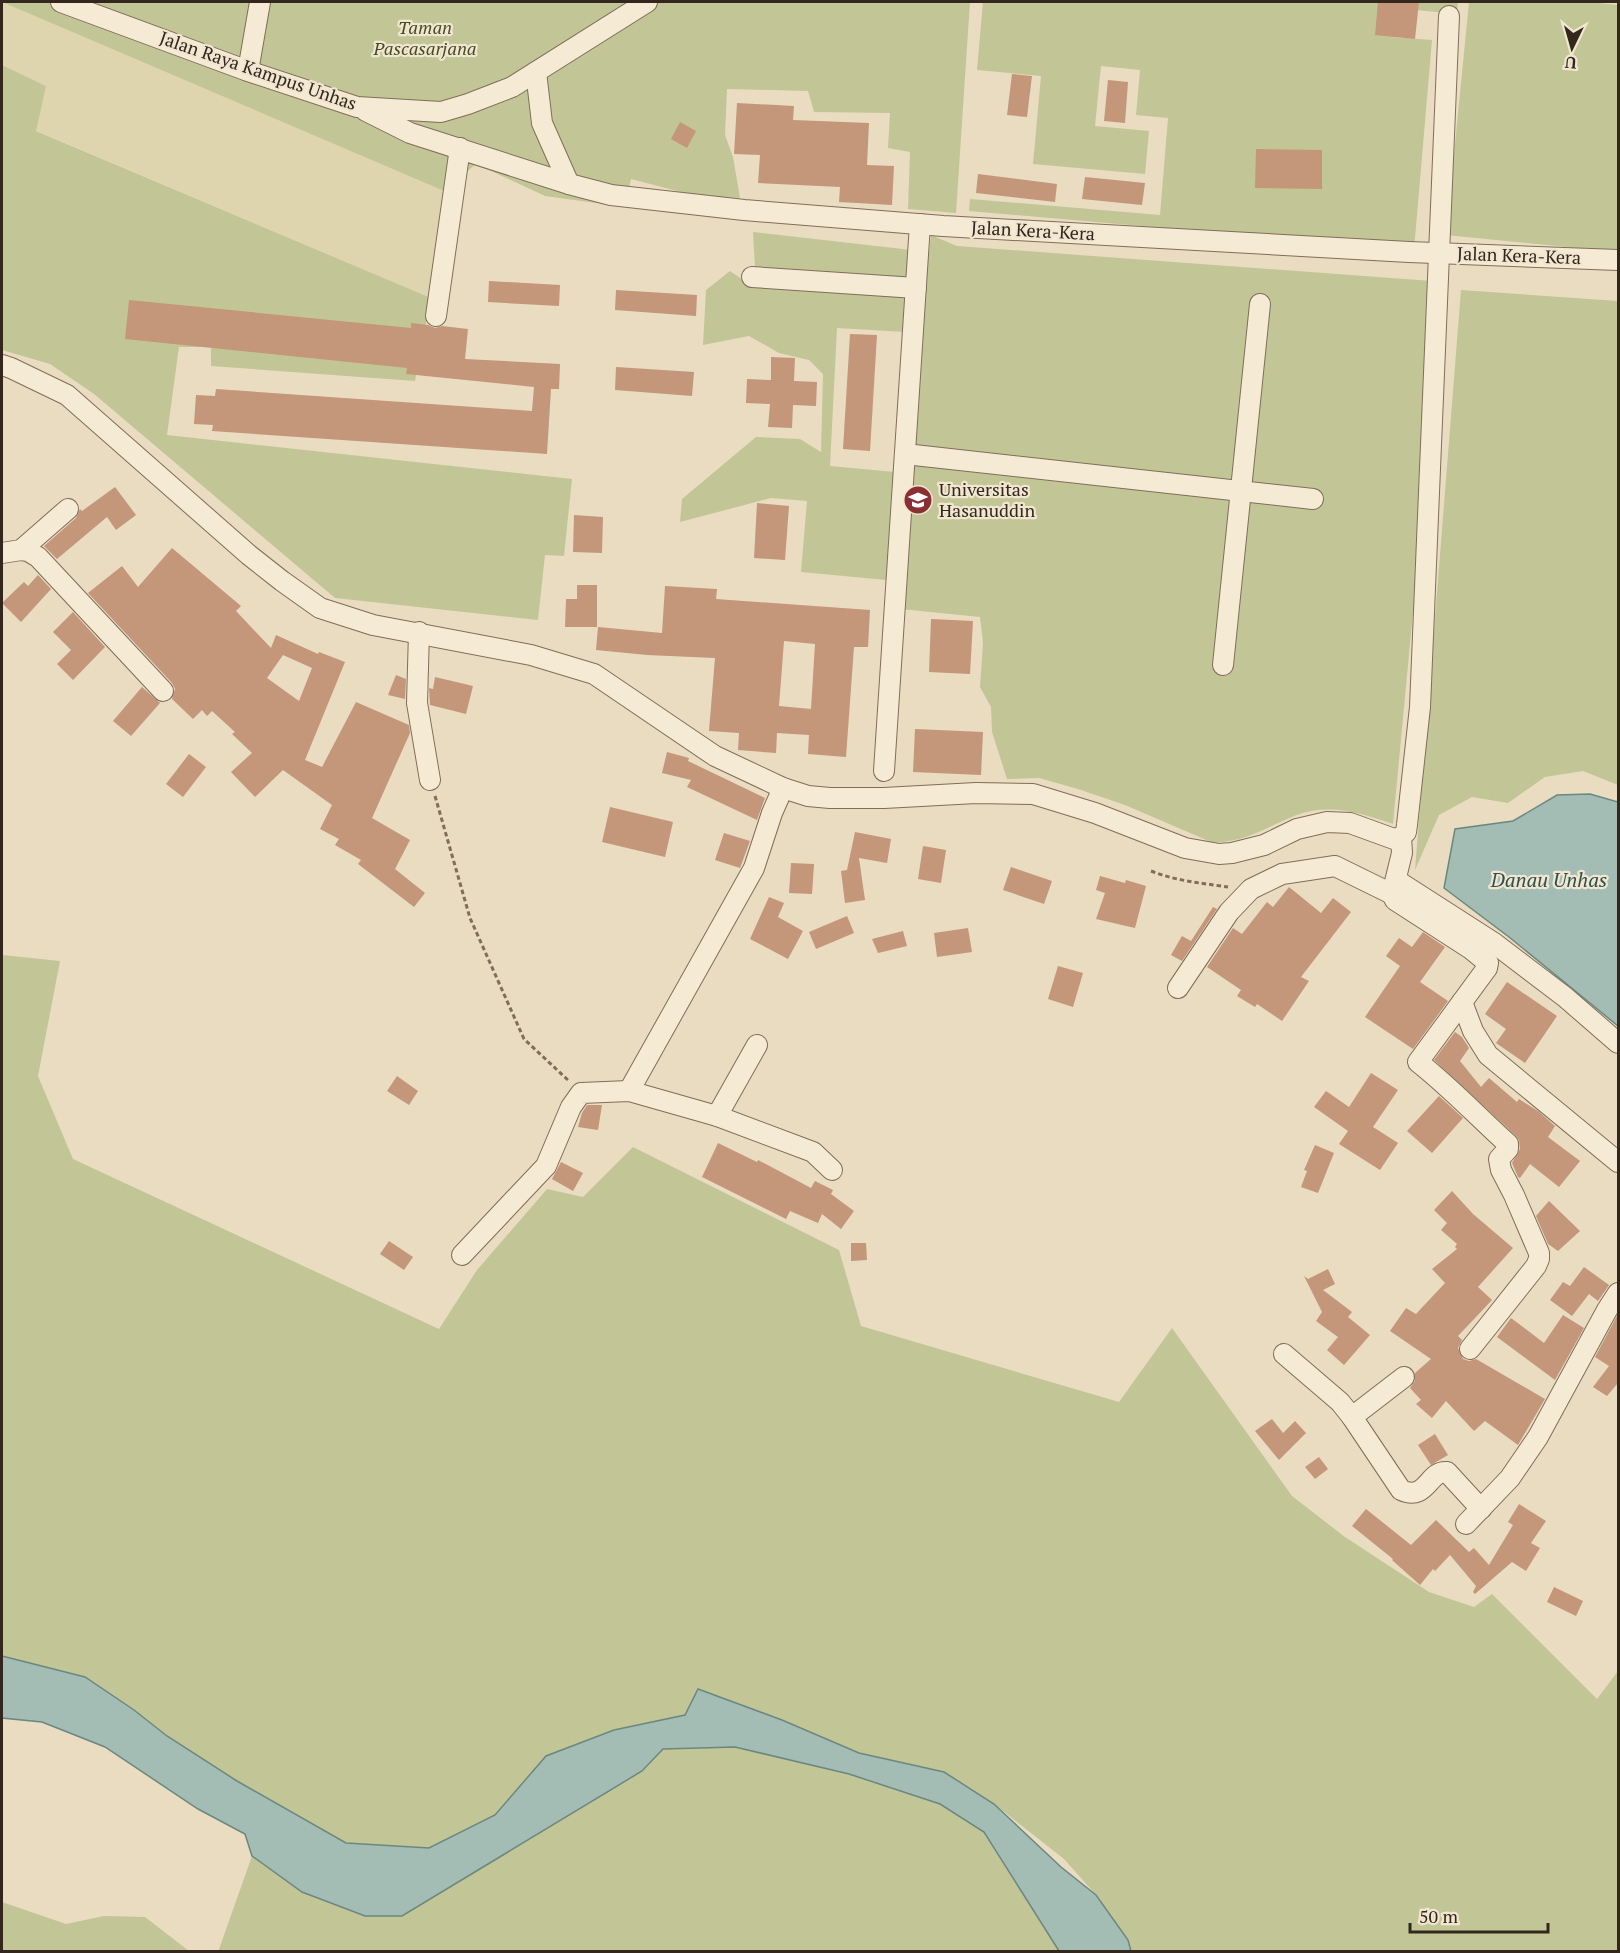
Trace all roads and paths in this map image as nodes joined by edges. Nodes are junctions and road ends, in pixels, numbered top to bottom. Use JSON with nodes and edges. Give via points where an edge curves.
{"nodes":[{"id":1,"x":61,"y":2,"type":"edge"},
{"id":2,"x":260,"y":2,"type":"edge"},
{"id":3,"x":647,"y":2,"type":"edge"},
{"id":4,"x":1449,"y":16,"type":"dead end"},
{"id":5,"x":248,"y":71,"type":"junction"},
{"id":6,"x":536,"y":72,"type":"junction"},
{"id":7,"x":357,"y":107,"type":"junction"},
{"id":8,"x":460,"y":148,"type":"junction"},
{"id":9,"x":569,"y":184,"type":"junction"},
{"id":10,"x":920,"y":224,"type":"junction"},
{"id":11,"x":1440,"y":253,"type":"junction"},
{"id":12,"x":1618,"y":260,"type":"edge"},
{"id":13,"x":752,"y":277,"type":"dead end"},
{"id":14,"x":916,"y":288,"type":"junction"},
{"id":15,"x":1260,"y":304,"type":"dead end"},
{"id":16,"x":436,"y":316,"type":"dead end"},
{"id":17,"x":2,"y":365,"type":"edge"},
{"id":18,"x":905,"y":454,"type":"junction"},
{"id":19,"x":1241,"y":491,"type":"junction"},
{"id":20,"x":1313,"y":499,"type":"dead end"},
{"id":21,"x":68,"y":509,"type":"dead end"},
{"id":22,"x":21,"y":550,"type":"junction"},
{"id":23,"x":2,"y":553,"type":"edge"},
{"id":24,"x":419,"y":650,"type":"junction"},
{"id":25,"x":1223,"y":665,"type":"dead end"},
{"id":26,"x":164,"y":691,"type":"dead end"},
{"id":27,"x":884,"y":771,"type":"dead end"},
{"id":28,"x":430,"y":780,"type":"joint"},
{"id":29,"x":778,"y":800,"type":"junction"},
{"id":30,"x":1398,"y":866,"type":"junction"},
{"id":31,"x":1151,"y":871,"type":"dead end"},
{"id":32,"x":1251,"y":889,"type":"junction"},
{"id":33,"x":1178,"y":988,"type":"dead end"},
{"id":34,"x":1462,"y":1002,"type":"junction"},
{"id":35,"x":1618,"y":1043,"type":"edge"},
{"id":36,"x":756,"y":1045,"type":"dead end"},
{"id":37,"x":629,"y":1091,"type":"junction"},
{"id":38,"x":581,"y":1093,"type":"junction"},
{"id":39,"x":717,"y":1116,"type":"junction"},
{"id":40,"x":1618,"y":1162,"type":"edge"},
{"id":41,"x":832,"y":1170,"type":"dead end"},
{"id":42,"x":462,"y":1254,"type":"dead end"},
{"id":43,"x":1618,"y":1293,"type":"edge"},
{"id":44,"x":1470,"y":1349,"type":"dead end"},
{"id":45,"x":1284,"y":1354,"type":"dead end"},
{"id":46,"x":1404,"y":1377,"type":"dead end"},
{"id":47,"x":1352,"y":1417,"type":"junction"},
{"id":48,"x":1480,"y":1509,"type":"junction"},
{"id":49,"x":1466,"y":1524,"type":"dead end"}],
"edges":[{"from":1,"to":5,"type":"street","name":"Jalan Raya Kampus Unhas"},
{"from":2,"to":5,"type":"street"},
{"from":3,"to":6,"type":"street","name":"Jalan Raya Kampus Unhas"},
{"from":4,"to":11,"type":"street"},
{"from":5,"to":7,"type":"street","name":"Jalan Raya Kampus Unhas"},
{"from":6,"to":7,"type":"street","name":"Jalan Raya Kampus Unhas","via":[[512,87],[450,111]]},
{"from":6,"to":9,"type":"street","via":[[542,123]]},
{"from":7,"to":8,"type":"street","name":"Jalan Kera-Kera","via":[[410,133]]},
{"from":8,"to":9,"type":"street","name":"Jalan Kera-Kera"},
{"from":8,"to":16,"type":"street"},
{"from":9,"to":10,"type":"street","name":"Jalan Kera-Kera","via":[[611,195]]},
{"from":10,"to":11,"type":"street","name":"Jalan Kera-Kera"},
{"from":10,"to":14,"type":"street"},
{"from":11,"to":12,"type":"street","name":"Jalan Kera-Kera"},
{"from":11,"to":30,"type":"street","via":[[1420,707],[1407,825]]},
{"from":13,"to":14,"type":"street"},
{"from":14,"to":18,"type":"street"},
{"from":15,"to":19,"type":"street"},
{"from":17,"to":24,"type":"street","via":[[67,395],[249,555],[320,608],[373,625]]},
{"from":18,"to":19,"type":"street"},
{"from":18,"to":27,"type":"street"},
{"from":19,"to":20,"type":"street"},
{"from":19,"to":25,"type":"street"},
{"from":21,"to":22,"type":"street"},
{"from":22,"to":23,"type":"street"},
{"from":22,"to":26,"type":"street","via":[[38,558]]},
{"from":24,"to":28,"type":"street","via":[[417,703]]},
{"from":24,"to":29,"type":"street","via":[[531,655],[594,674]]},
{"from":28,"to":38,"type":"path","via":[[470,918],[525,1039]]},
{"from":29,"to":30,"type":"street","via":[[808,796],[1033,794],[1185,848],[1219,854],[1264,845],[1297,829],[1327,822],[1350,823],[1394,839]]},
{"from":29,"to":37,"type":"street","via":[[754,868]]},
{"from":30,"to":32,"type":"street","via":[[1335,866],[1282,874]]},
{"from":30,"to":34,"type":"street","via":[[1395,900],[1488,963]]},
{"from":30,"to":35,"type":"street"},
{"from":31,"to":32,"type":"path","via":[[1184,882]]},
{"from":32,"to":33,"type":"street","via":[[1229,912]]},
{"from":34,"to":40,"type":"street","via":[[1488,1055]]},
{"from":34,"to":44,"type":"street","via":[[1418,1062],[1508,1144],[1499,1165],[1539,1259]]},
{"from":36,"to":39,"type":"street"},
{"from":37,"to":38,"type":"street"},
{"from":37,"to":39,"type":"street"},
{"from":38,"to":42,"type":"street","via":[[546,1166]]},
{"from":39,"to":41,"type":"street","via":[[813,1152]]},
{"from":43,"to":48,"type":"street","via":[[1538,1437],[1510,1478]]},
{"from":45,"to":47,"type":"street","via":[[1322,1385]]},
{"from":46,"to":47,"type":"street"},
{"from":47,"to":48,"type":"street","via":[[1401,1490],[1419,1492],[1438,1474],[1447,1472]]},
{"from":48,"to":49,"type":"street"}]}
